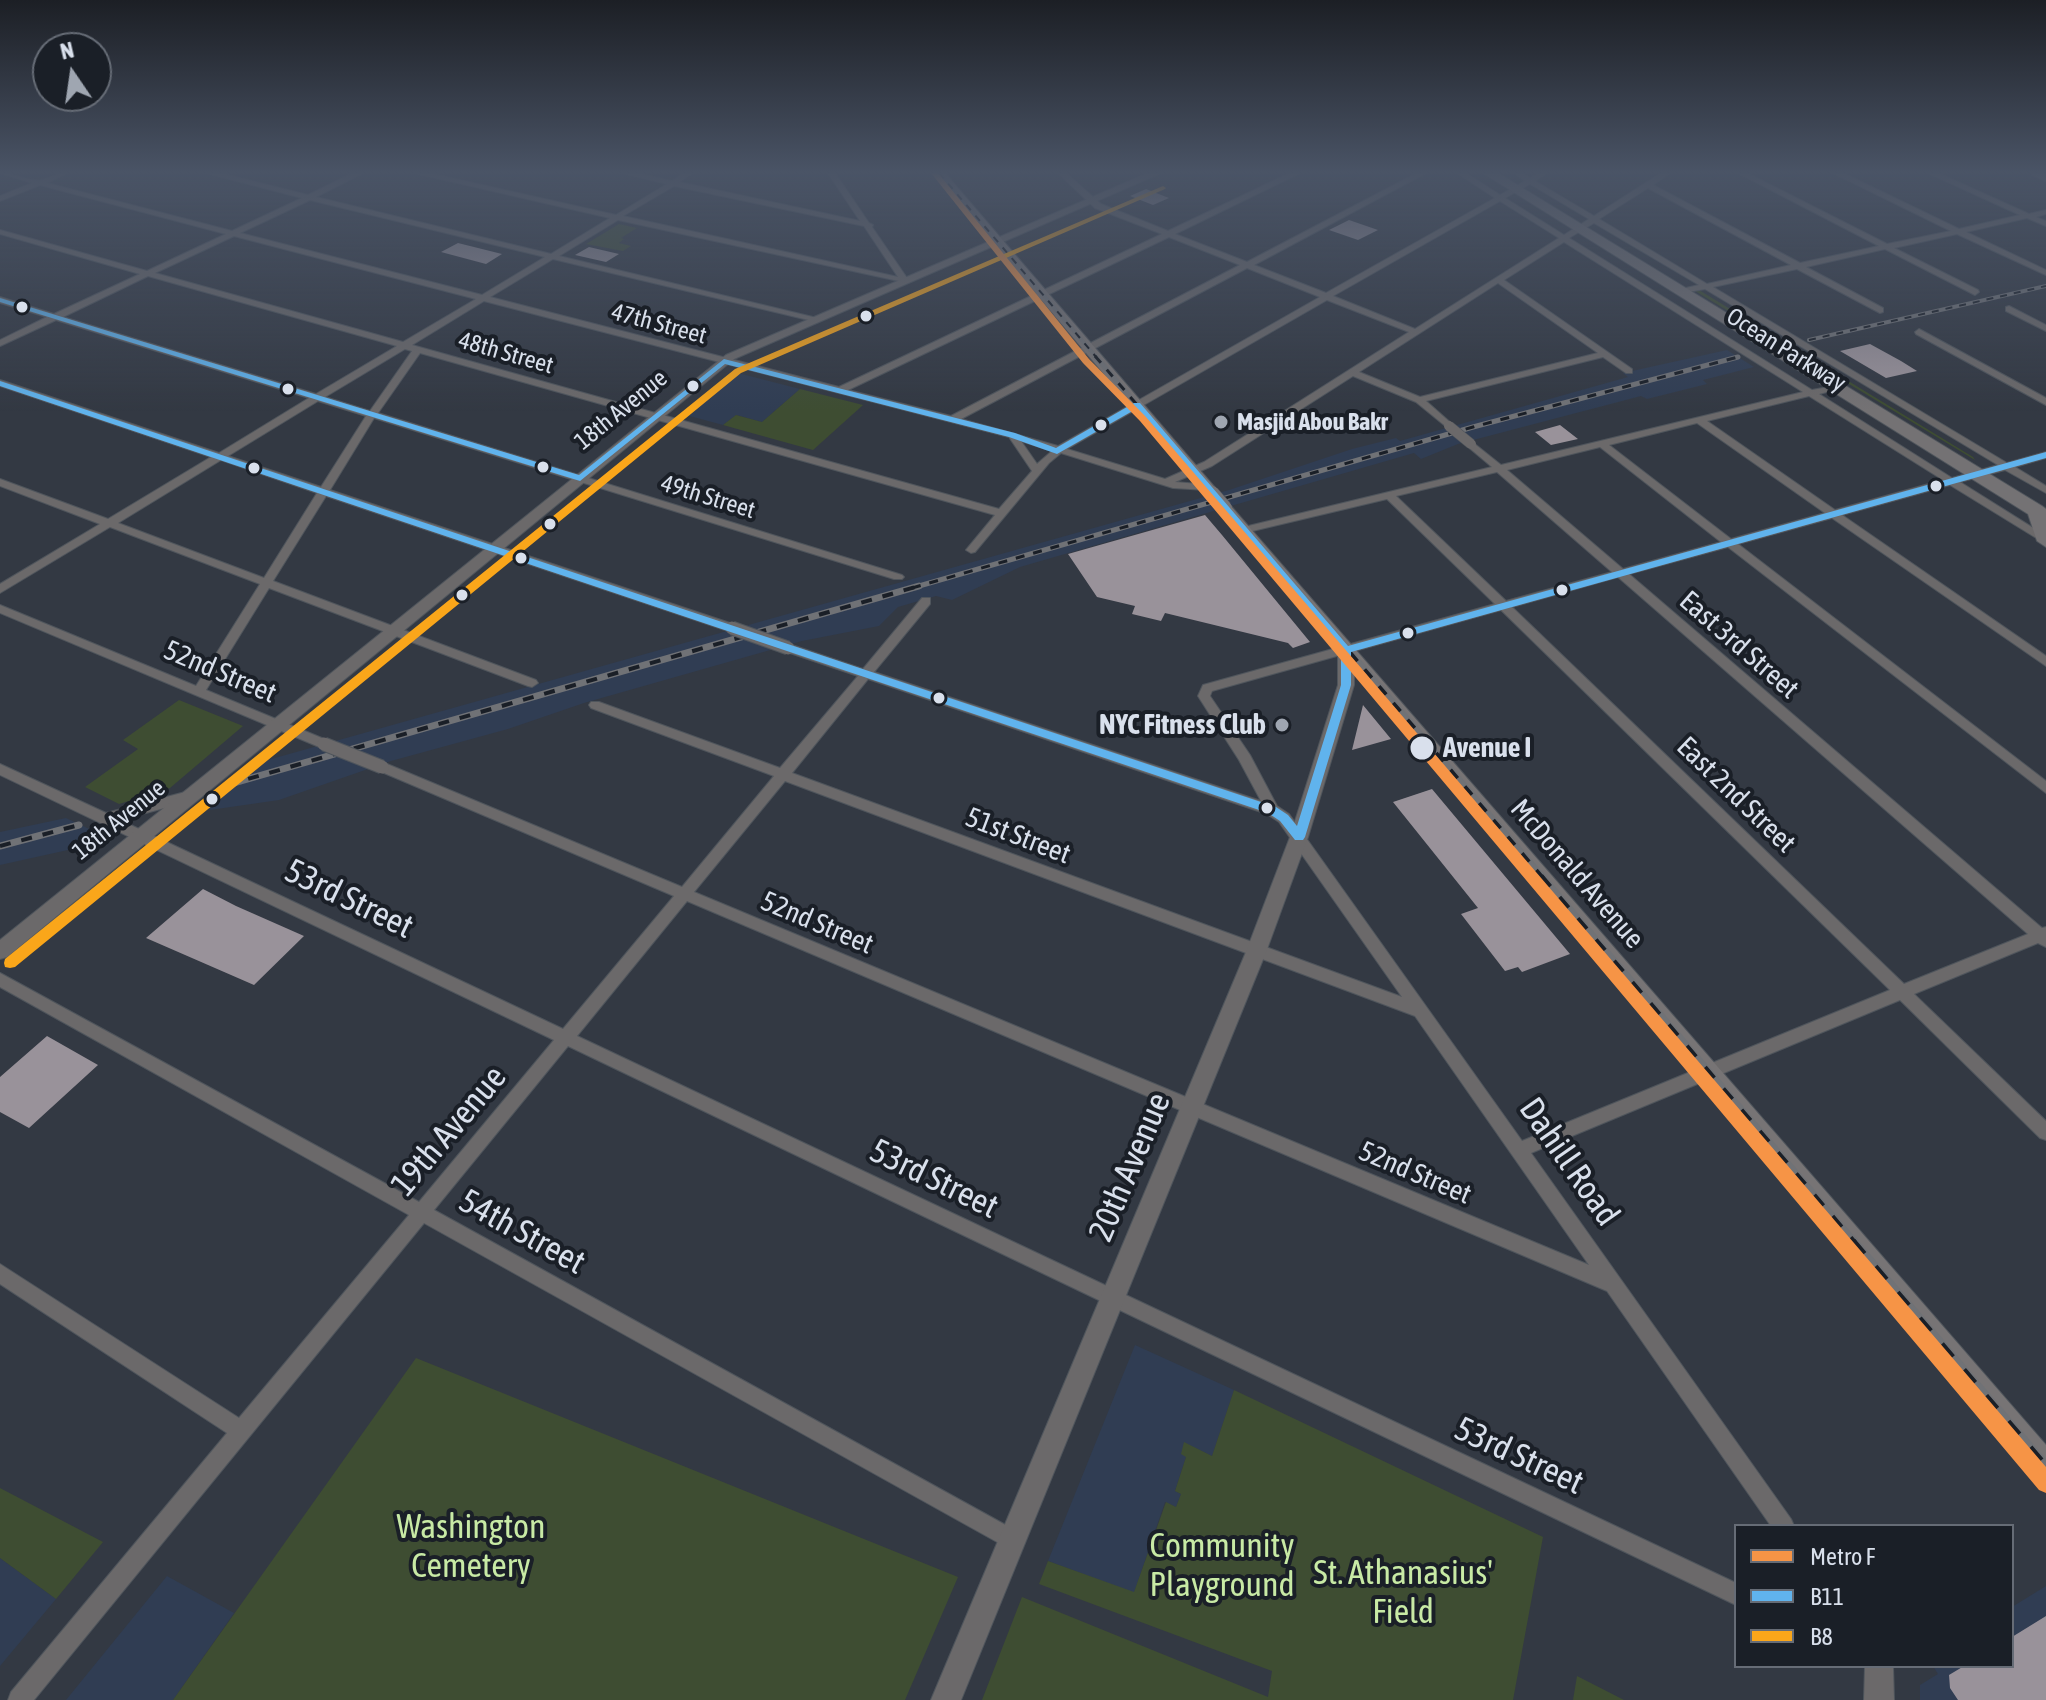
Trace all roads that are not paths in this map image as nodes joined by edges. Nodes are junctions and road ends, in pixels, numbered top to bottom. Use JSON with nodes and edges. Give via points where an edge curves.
{"nodes":[{"id":1,"x":73,"y":252,"type":"edge"},
{"id":2,"x":193,"y":252,"type":"edge"},
{"id":3,"x":303,"y":252,"type":"edge"},
{"id":4,"x":537,"y":252,"type":"edge"},
{"id":5,"x":558,"y":252,"type":"edge"},
{"id":6,"x":773,"y":252,"type":"edge"},
{"id":7,"x":887,"y":252,"type":"edge"},
{"id":8,"x":973,"y":252,"type":"edge"},
{"id":9,"x":1006,"y":252,"type":"edge"},
{"id":10,"x":1130,"y":252,"type":"edge"},
{"id":11,"x":1215,"y":252,"type":"edge"},
{"id":12,"x":1271,"y":252,"type":"edge"},
{"id":13,"x":1406,"y":252,"type":"edge"},
{"id":14,"x":1541,"y":252,"type":"edge"},
{"id":15,"x":1586,"y":252,"type":"edge"},
{"id":16,"x":1616,"y":252,"type":"edge"},
{"id":17,"x":1650,"y":252,"type":"edge"},
{"id":18,"x":1775,"y":252,"type":"edge"},
{"id":19,"x":1854,"y":252,"type":"edge"},
{"id":20,"x":1897,"y":252,"type":"edge"},
{"id":21,"x":2002,"y":252,"type":"edge"},
{"id":22,"x":552,"y":256,"type":"junction"},
{"id":23,"x":1797,"y":264,"type":"junction"},
{"id":24,"x":1247,"y":265,"type":"junction"},
{"id":25,"x":148,"y":273,"type":"junction"},
{"id":26,"x":2046,"y":273,"type":"edge"},
{"id":27,"x":1499,"y":280,"type":"junction"},
{"id":28,"x":905,"y":281,"type":"junction"},
{"id":29,"x":1704,"y":285,"type":"junction"},
{"id":30,"x":1680,"y":292,"type":"junction"},
{"id":31,"x":1975,"y":292,"type":"dead end"},
{"id":32,"x":1041,"y":294,"type":"junction"},
{"id":33,"x":1327,"y":297,"type":"junction"},
{"id":34,"x":482,"y":299,"type":"junction"},
{"id":35,"x":0,"y":300,"type":"edge"},
{"id":36,"x":2009,"y":309,"type":"dead end"},
{"id":37,"x":1880,"y":310,"type":"dead end"},
{"id":38,"x":55,"y":317,"type":"junction"},
{"id":39,"x":814,"y":320,"type":"junction"},
{"id":40,"x":2046,"y":328,"type":"edge"},
{"id":41,"x":1416,"y":332,"type":"junction"},
{"id":42,"x":1919,"y":332,"type":"dead end"},
{"id":43,"x":0,"y":343,"type":"edge"},
{"id":44,"x":405,"y":345,"type":"junction"},
{"id":45,"x":1087,"y":348,"type":"junction"},
{"id":46,"x":418,"y":349,"type":"junction"},
{"id":47,"x":1605,"y":354,"type":"junction"},
{"id":48,"x":724,"y":361,"type":"junction"},
{"id":49,"x":1629,"y":371,"type":"dead end"},
{"id":50,"x":1353,"y":373,"type":"junction"},
{"id":51,"x":0,"y":383,"type":"edge"},
{"id":52,"x":1836,"y":387,"type":"junction"},
{"id":53,"x":838,"y":391,"type":"junction"},
{"id":54,"x":1809,"y":393,"type":"junction"},
{"id":55,"x":318,"y":398,"type":"junction"},
{"id":56,"x":1419,"y":400,"type":"junction"},
{"id":57,"x":2046,"y":402,"type":"edge"},
{"id":58,"x":1137,"y":405,"type":"junction"},
{"id":59,"x":372,"y":415,"type":"junction"},
{"id":60,"x":656,"y":416,"type":"junction"},
{"id":61,"x":951,"y":420,"type":"junction"},
{"id":62,"x":1699,"y":420,"type":"junction"},
{"id":63,"x":1012,"y":435,"type":"junction"},
{"id":64,"x":1602,"y":444,"type":"junction"},
{"id":65,"x":1057,"y":451,"type":"junction"},
{"id":66,"x":2046,"y":455,"type":"edge"},
{"id":67,"x":220,"y":457,"type":"junction"},
{"id":68,"x":2006,"y":466,"type":"junction"},
{"id":69,"x":1499,"y":469,"type":"junction"},
{"id":70,"x":1037,"y":471,"type":"junction"},
{"id":71,"x":1193,"y":471,"type":"junction"},
{"id":72,"x":1978,"y":474,"type":"junction"},
{"id":73,"x":580,"y":478,"type":"junction"},
{"id":74,"x":1951,"y":481,"type":"junction"},
{"id":75,"x":0,"y":482,"type":"edge"},
{"id":76,"x":1166,"y":482,"type":"junction"},
{"id":77,"x":1210,"y":490,"type":"junction"},
{"id":78,"x":2046,"y":490,"type":"edge"},
{"id":79,"x":323,"y":492,"type":"junction"},
{"id":80,"x":1390,"y":496,"type":"junction"},
{"id":81,"x":1001,"y":513,"type":"junction"},
{"id":82,"x":1834,"y":514,"type":"junction"},
{"id":83,"x":2041,"y":514,"type":"edge"},
{"id":84,"x":112,"y":522,"type":"junction"},
{"id":85,"x":1244,"y":530,"type":"junction"},
{"id":86,"x":2046,"y":541,"type":"edge"},
{"id":87,"x":1730,"y":543,"type":"junction"},
{"id":88,"x":492,"y":549,"type":"junction"},
{"id":89,"x":971,"y":550,"type":"dead end"},
{"id":90,"x":1620,"y":574,"type":"junction"},
{"id":91,"x":898,"y":577,"type":"dead end"},
{"id":92,"x":266,"y":583,"type":"junction"},
{"id":93,"x":0,"y":589,"type":"edge"},
{"id":94,"x":926,"y":601,"type":"dead end"},
{"id":95,"x":1504,"y":606,"type":"junction"},
{"id":96,"x":0,"y":609,"type":"edge"},
{"id":97,"x":393,"y":630,"type":"junction"},
{"id":98,"x":1346,"y":650,"type":"junction"},
{"id":99,"x":2046,"y":662,"type":"edge"},
{"id":100,"x":867,"y":674,"type":"junction"},
{"id":101,"x":532,"y":683,"type":"dead end"},
{"id":102,"x":199,"y":691,"type":"junction"},
{"id":103,"x":595,"y":705,"type":"dead end"},
{"id":104,"x":277,"y":725,"type":"junction"},
{"id":105,"x":0,"y":769,"type":"edge"},
{"id":106,"x":783,"y":775,"type":"junction"},
{"id":107,"x":2046,"y":788,"type":"edge"},
{"id":108,"x":189,"y":796,"type":"junction"},
{"id":109,"x":1272,"y":810,"type":"junction"},
{"id":110,"x":105,"y":819,"type":"junction"},
{"id":111,"x":141,"y":836,"type":"junction"},
{"id":112,"x":1299,"y":837,"type":"junction"},
{"id":113,"x":685,"y":895,"type":"junction"},
{"id":114,"x":2044,"y":936,"type":"edge"},
{"id":115,"x":0,"y":951,"type":"edge"},
{"id":116,"x":1256,"y":952,"type":"junction"},
{"id":117,"x":0,"y":979,"type":"edge"},
{"id":118,"x":1902,"y":993,"type":"junction"},
{"id":119,"x":1425,"y":1012,"type":"junction"},
{"id":120,"x":565,"y":1038,"type":"junction"},
{"id":121,"x":1707,"y":1072,"type":"junction"},
{"id":122,"x":1192,"y":1107,"type":"junction"},
{"id":123,"x":2046,"y":1132,"type":"edge"},
{"id":124,"x":1521,"y":1149,"type":"junction"},
{"id":125,"x":420,"y":1212,"type":"junction"},
{"id":126,"x":0,"y":1273,"type":"edge"},
{"id":127,"x":1615,"y":1284,"type":"junction"},
{"id":128,"x":1112,"y":1299,"type":"junction"},
{"id":129,"x":241,"y":1431,"type":"junction"},
{"id":130,"x":2046,"y":1467,"type":"edge"},
{"id":131,"x":1783,"y":1524,"type":"edge"},
{"id":132,"x":1013,"y":1540,"type":"junction"},
{"id":133,"x":1734,"y":1593,"type":"edge"},
{"id":134,"x":1879,"y":1668,"type":"edge"},
{"id":135,"x":19,"y":1700,"type":"edge"},
{"id":136,"x":946,"y":1700,"type":"edge"},
{"id":137,"x":1879,"y":1700,"type":"edge"}],
"edges":[{"from":1,"to":25,"type":"street","name":"48th Street"},
{"from":2,"to":25,"type":"street"},
{"from":3,"to":34,"type":"street","name":"47th Street"},
{"from":4,"to":22,"type":"street"},
{"from":5,"to":22,"type":"street"},
{"from":6,"to":28,"type":"street"},
{"from":7,"to":28,"type":"street"},
{"from":8,"to":28,"type":"street","name":"18th Avenue"},
{"from":9,"to":32,"type":"main road","name":"McDonald Avenue"},
{"from":10,"to":32,"type":"street"},
{"from":11,"to":24,"type":"street"},
{"from":12,"to":24,"type":"street"},
{"from":13,"to":33,"type":"street"},
{"from":14,"to":27,"type":"street"},
{"from":15,"to":54,"type":"street","name":"Ocean Parkway"},
{"from":16,"to":30,"type":"main road","name":"Ocean Parkway"},
{"from":17,"to":29,"type":"street","name":"Ocean Parkway"},
{"from":18,"to":23,"type":"street"},
{"from":19,"to":23,"type":"street"},
{"from":20,"to":31,"type":"street"},
{"from":21,"to":26,"type":"street"},
{"from":22,"to":34,"type":"street"},
{"from":22,"to":39,"type":"street"},
{"from":23,"to":29,"type":"street"},
{"from":23,"to":37,"type":"street"},
{"from":24,"to":33,"type":"street"},
{"from":24,"to":45,"type":"street"},
{"from":25,"to":38,"type":"street"},
{"from":25,"to":44,"type":"street","name":"48th Street"},
{"from":27,"to":41,"type":"street"},
{"from":27,"to":47,"type":"street"},
{"from":28,"to":39,"type":"street","name":"18th Avenue"},
{"from":29,"to":30,"type":"street"},
{"from":29,"to":68,"type":"street","name":"Ocean Parkway"},
{"from":30,"to":52,"type":"main road","name":"Ocean Parkway"},
{"from":32,"to":45,"type":"main road","name":"McDonald Avenue"},
{"from":32,"to":53,"type":"street"},
{"from":33,"to":41,"type":"street"},
{"from":33,"to":58,"type":"street"},
{"from":34,"to":44,"type":"street"},
{"from":34,"to":48,"type":"street","name":"47th Street"},
{"from":35,"to":38,"type":"street","name":"49th Street"},
{"from":36,"to":40,"type":"street"},
{"from":38,"to":43,"type":"street"},
{"from":38,"to":55,"type":"street","name":"49th Street"},
{"from":39,"to":48,"type":"street","name":"18th Avenue"},
{"from":41,"to":50,"type":"street"},
{"from":42,"to":57,"type":"street"},
{"from":44,"to":46,"type":"street","name":"48th Street"},
{"from":44,"to":55,"type":"street"},
{"from":45,"to":58,"type":"main road","name":"McDonald Avenue"},
{"from":45,"to":61,"type":"street"},
{"from":46,"to":59,"type":"street"},
{"from":46,"to":60,"type":"street","name":"48th Street"},
{"from":47,"to":49,"type":"street"},
{"from":47,"to":56,"type":"street"},
{"from":48,"to":53,"type":"street","name":"47th Street"},
{"from":48,"to":60,"type":"street","name":"18th Avenue"},
{"from":50,"to":56,"type":"street","name":"East 3rd Street"},
{"from":50,"to":71,"type":"street"},
{"from":51,"to":67,"type":"street"},
{"from":52,"to":54,"type":"street"},
{"from":52,"to":72,"type":"main road","name":"Ocean Parkway"},
{"from":53,"to":61,"type":"street","name":"47th Street"},
{"from":54,"to":62,"type":"street"},
{"from":54,"to":74,"type":"street","name":"Ocean Parkway"},
{"from":55,"to":59,"type":"street","name":"49th Street"},
{"from":55,"to":67,"type":"street"},
{"from":56,"to":69,"type":"street","name":"East 3rd Street","bridge":true},
{"from":58,"to":65,"type":"street"},
{"from":58,"to":71,"type":"main road","name":"McDonald Avenue"},
{"from":59,"to":73,"type":"street","name":"49th Street"},
{"from":59,"to":79,"type":"street"},
{"from":60,"to":73,"type":"street","name":"18th Avenue"},
{"from":60,"to":81,"type":"street","name":"48th Street"},
{"from":61,"to":63,"type":"street","name":"47th Street"},
{"from":62,"to":64,"type":"street"},
{"from":62,"to":82,"type":"street"},
{"from":63,"to":65,"type":"street","name":"47th Street"},
{"from":63,"to":70,"type":"street"},
{"from":64,"to":69,"type":"street"},
{"from":64,"to":87,"type":"street"},
{"from":65,"to":70,"type":"street"},
{"from":65,"to":76,"type":"street","name":"47th Street"},
{"from":66,"to":68,"type":"street"},
{"from":67,"to":79,"type":"street"},
{"from":67,"to":84,"type":"street"},
{"from":68,"to":72,"type":"street"},
{"from":68,"to":78,"type":"street","name":"Ocean Parkway"},
{"from":69,"to":80,"type":"street"},
{"from":69,"to":90,"type":"street","name":"East 3rd Street"},
{"from":70,"to":81,"type":"street"},
{"from":71,"to":76,"type":"street"},
{"from":71,"to":77,"type":"main road","name":"McDonald Avenue"},
{"from":72,"to":74,"type":"street"},
{"from":72,"to":83,"type":"main road","name":"Ocean Parkway"},
{"from":73,"to":88,"type":"street","name":"18th Avenue"},
{"from":73,"to":91,"type":"street","name":"49th Street"},
{"from":74,"to":82,"type":"street"},
{"from":74,"to":86,"type":"street","name":"Ocean Parkway"},
{"from":75,"to":84,"type":"street"},
{"from":76,"to":77,"type":"street","name":"47th Street"},
{"from":77,"to":85,"type":"main road","name":"McDonald Avenue","bridge":true},
{"from":79,"to":88,"type":"street"},
{"from":79,"to":92,"type":"street"},
{"from":80,"to":85,"type":"street"},
{"from":80,"to":95,"type":"street","name":"East 2nd Street"},
{"from":81,"to":89,"type":"street"},
{"from":82,"to":87,"type":"street"},
{"from":82,"to":99,"type":"street"},
{"from":83,"to":86,"type":"main road"},
{"from":84,"to":92,"type":"street"},
{"from":84,"to":93,"type":"street"},
{"from":85,"to":98,"type":"main road","name":"McDonald Avenue"},
{"from":87,"to":90,"type":"street"},
{"from":87,"to":107,"type":"street"},
{"from":88,"to":97,"type":"street","name":"18th Avenue"},
{"from":88,"to":100,"type":"street","bridge":true},
{"from":90,"to":95,"type":"street"},
{"from":90,"to":114,"type":"street","name":"East 3rd Street"},
{"from":92,"to":97,"type":"street"},
{"from":92,"to":102,"type":"street"},
{"from":94,"to":100,"type":"street","name":"19th Avenue"},
{"from":95,"to":98,"type":"street"},
{"from":95,"to":118,"type":"street","name":"East 2nd Street"},
{"from":96,"to":102,"type":"street","name":"52nd Street"},
{"from":97,"to":101,"type":"street"},
{"from":97,"to":104,"type":"street","name":"18th Avenue"},
{"from":98,"to":109,"type":"street","via":[[1203,692]]},
{"from":98,"to":112,"type":"street","name":"20th Avenue","via":[[1346,685]]},
{"from":98,"to":121,"type":"main road","name":"McDonald Avenue"},
{"from":100,"to":106,"type":"street","name":"19th Avenue"},
{"from":100,"to":109,"type":"street"},
{"from":102,"to":104,"type":"street","name":"52nd Street"},
{"from":103,"to":106,"type":"street","name":"51st Street"},
{"from":104,"to":108,"type":"street","name":"18th Avenue"},
{"from":104,"to":113,"type":"street","name":"52nd Street","bridge":true},
{"from":105,"to":110,"type":"street","name":"53rd Street"},
{"from":106,"to":113,"type":"street","name":"19th Avenue"},
{"from":106,"to":116,"type":"street","name":"51st Street"},
{"from":108,"to":110,"type":"street"},
{"from":108,"to":111,"type":"street","name":"18th Avenue"},
{"from":109,"to":112,"type":"street","name":"Dahill Road"},
{"from":110,"to":111,"type":"street","name":"53rd Street"},
{"from":111,"to":115,"type":"street","name":"18th Avenue"},
{"from":111,"to":120,"type":"street","name":"53rd Street"},
{"from":112,"to":116,"type":"street","name":"20th Avenue"},
{"from":112,"to":119,"type":"street","name":"Dahill Road"},
{"from":113,"to":120,"type":"street","name":"19th Avenue"},
{"from":113,"to":122,"type":"street","name":"52nd Street"},
{"from":114,"to":118,"type":"street"},
{"from":116,"to":119,"type":"street","name":"51st Street"},
{"from":116,"to":122,"type":"street","name":"20th Avenue"},
{"from":117,"to":125,"type":"street","name":"54th Street"},
{"from":118,"to":121,"type":"street"},
{"from":118,"to":123,"type":"street","name":"East 2nd Street"},
{"from":119,"to":124,"type":"street","name":"Dahill Road"},
{"from":120,"to":125,"type":"street","name":"19th Avenue"},
{"from":120,"to":128,"type":"street","name":"53rd Street"},
{"from":121,"to":124,"type":"street"},
{"from":121,"to":130,"type":"main road","name":"McDonald Avenue"},
{"from":122,"to":127,"type":"street","name":"52nd Street"},
{"from":122,"to":128,"type":"street","name":"20th Avenue"},
{"from":124,"to":127,"type":"street","name":"Dahill Road"},
{"from":125,"to":129,"type":"street","name":"19th Avenue"},
{"from":125,"to":132,"type":"street","name":"54th Street"},
{"from":126,"to":129,"type":"street"},
{"from":127,"to":131,"type":"street","name":"Dahill Road"},
{"from":128,"to":132,"type":"street","name":"20th Avenue"},
{"from":128,"to":133,"type":"street","name":"53rd Street"},
{"from":129,"to":135,"type":"street","name":"19th Avenue"},
{"from":132,"to":136,"type":"street","name":"20th Avenue"},
{"from":134,"to":137,"type":"street"}]}
